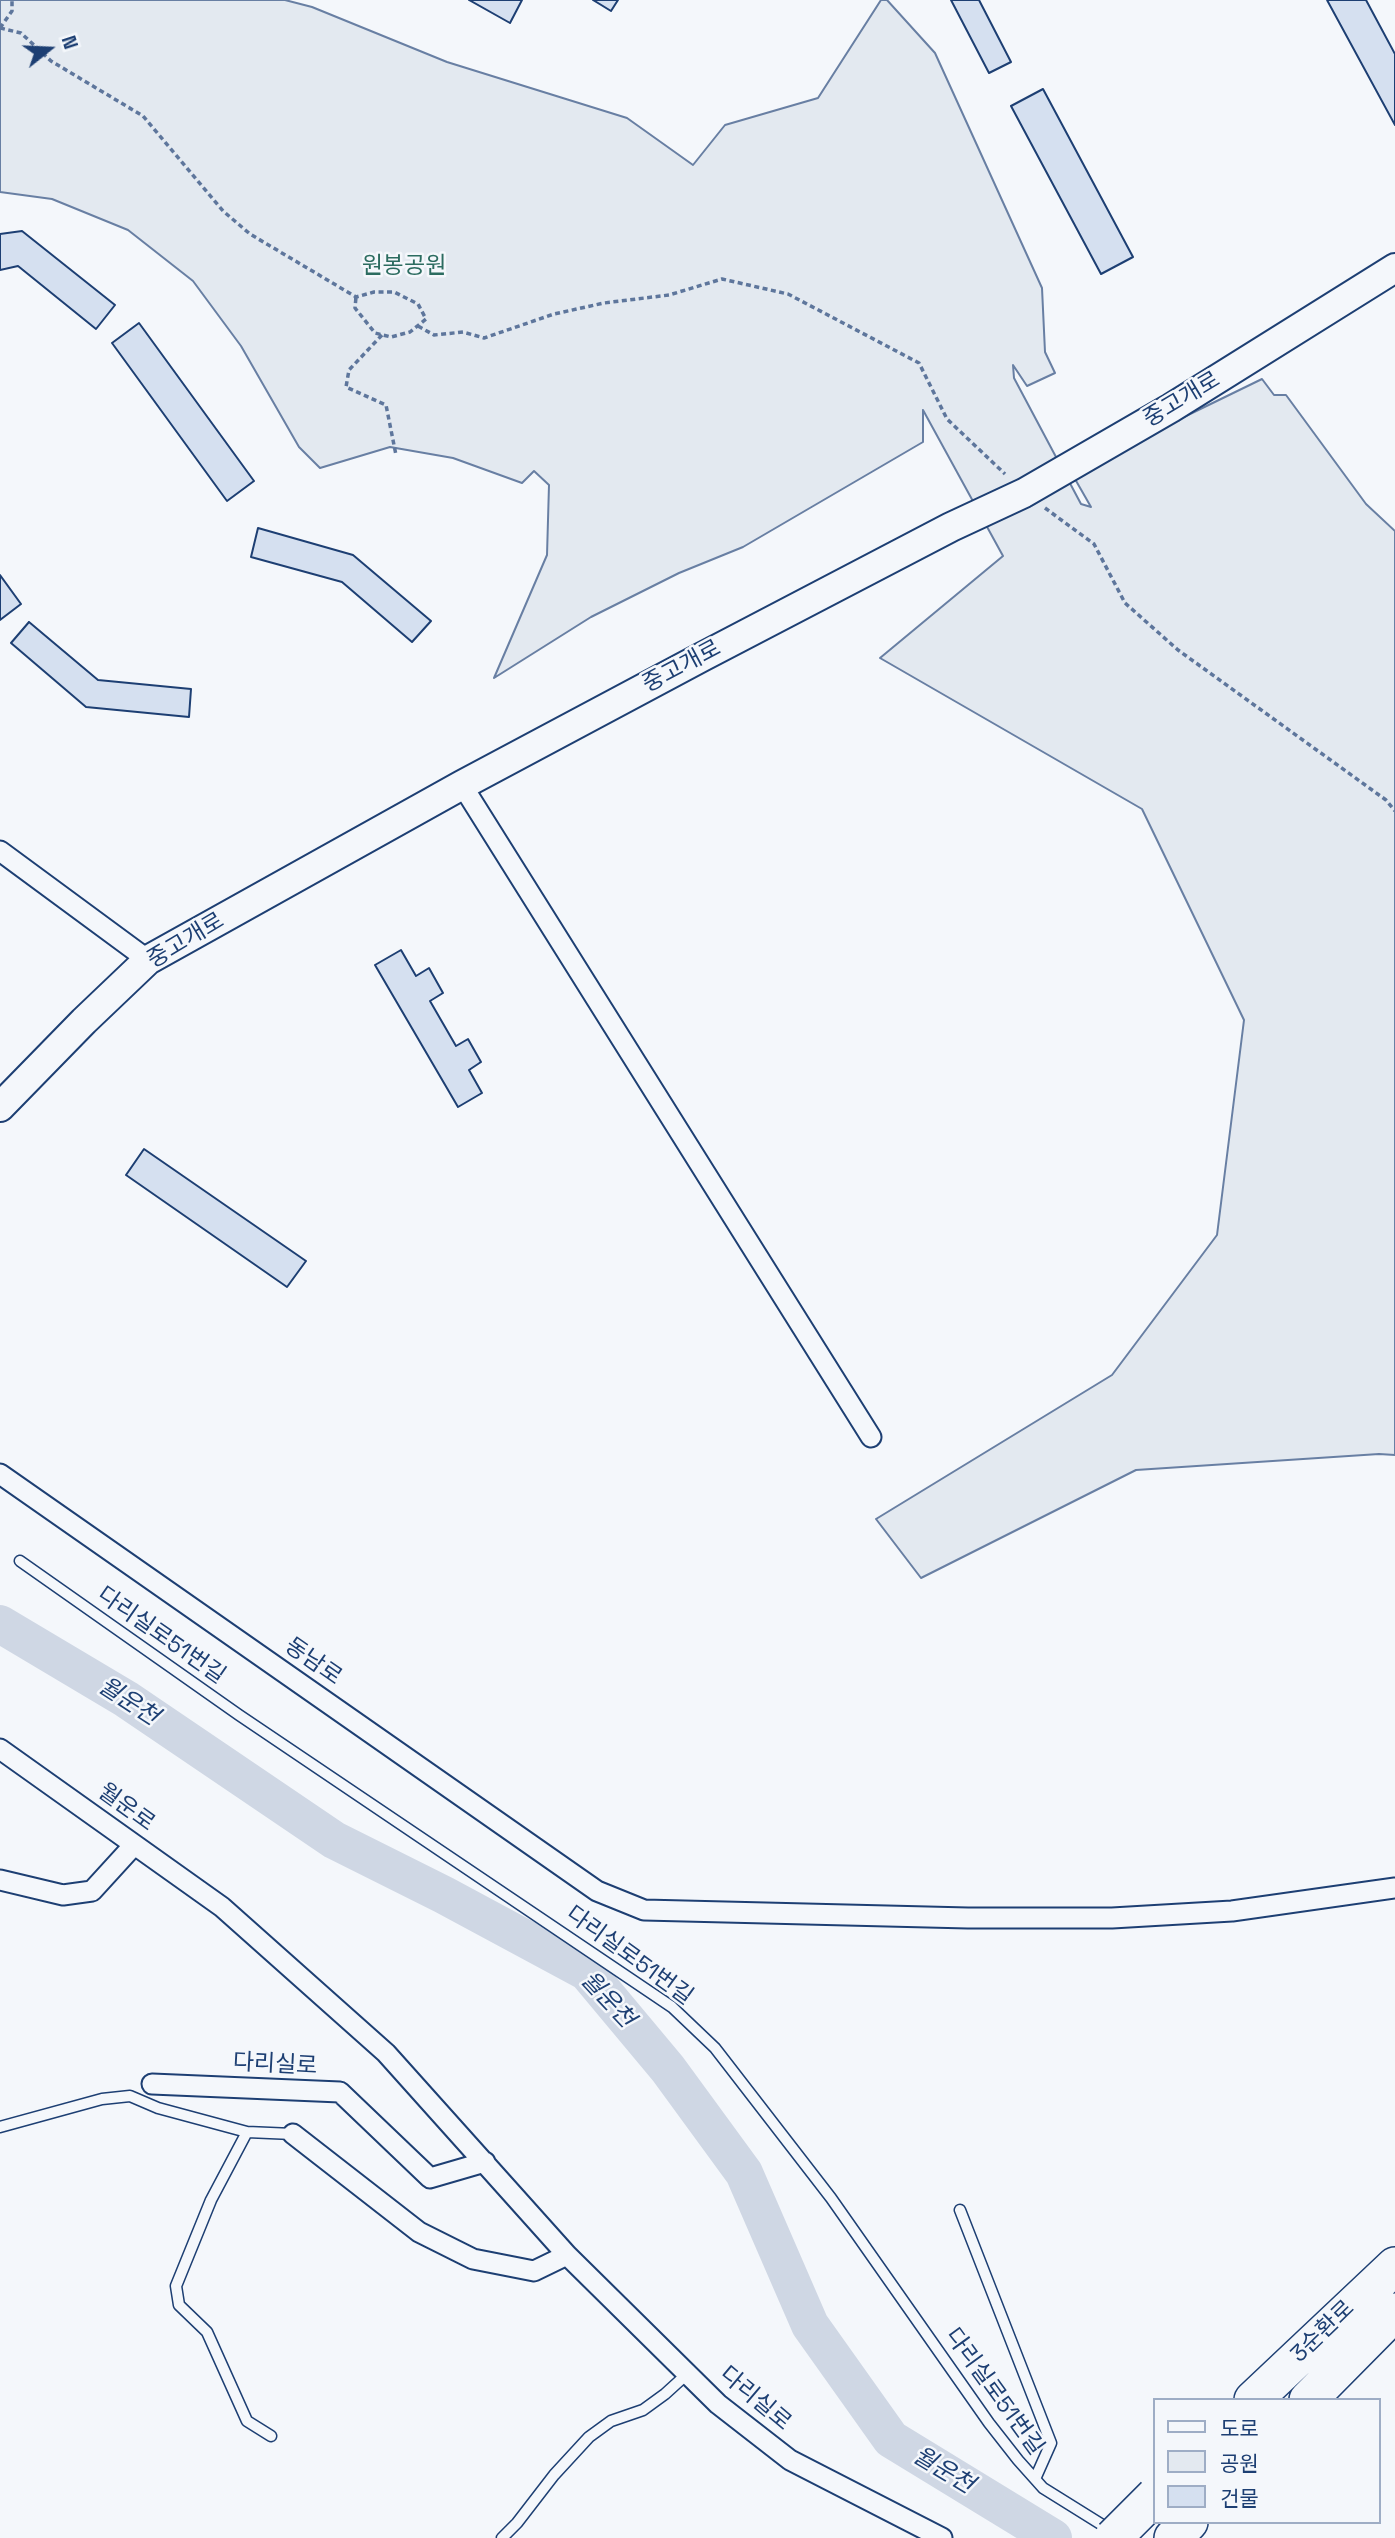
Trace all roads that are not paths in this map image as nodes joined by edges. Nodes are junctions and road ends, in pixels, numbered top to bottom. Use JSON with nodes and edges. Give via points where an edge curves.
{"nodes":[{"id":1,"x":1395,"y":268,"type":"edge"},
{"id":2,"x":462,"y":785,"type":"junction"},
{"id":3,"x":0,"y":851,"type":"edge"},
{"id":4,"x":148,"y":960,"type":"junction"},
{"id":5,"x":0,"y":1107,"type":"edge"},
{"id":6,"x":871,"y":1437,"type":"dead end"},
{"id":7,"x":0,"y":1474,"type":"edge"},
{"id":8,"x":20,"y":1561,"type":"dead end"},
{"id":9,"x":0,"y":1749,"type":"edge"},
{"id":10,"x":134,"y":1845,"type":"junction"},
{"id":11,"x":0,"y":1880,"type":"edge"},
{"id":12,"x":1395,"y":1888,"type":"edge"},
{"id":13,"x":222,"y":1907,"type":"joint"},
{"id":14,"x":152,"y":2084,"type":"dead end"},
{"id":15,"x":0,"y":2127,"type":"edge"},
{"id":16,"x":247,"y":2132,"type":"junction"},
{"id":17,"x":293,"y":2134,"type":"joint"},
{"id":18,"x":485,"y":2162,"type":"junction"},
{"id":19,"x":960,"y":2210,"type":"dead end"},
{"id":20,"x":567,"y":2255,"type":"junction"},
{"id":21,"x":1395,"y":2266,"type":"edge"},
{"id":22,"x":1395,"y":2312,"type":"edge"},
{"id":23,"x":687,"y":2374,"type":"junction"},
{"id":24,"x":1255,"y":2398,"type":"edge"},
{"id":25,"x":1310,"y":2398,"type":"edge"},
{"id":26,"x":271,"y":2435,"type":"dead end"},
{"id":27,"x":1035,"y":2479,"type":"junction"},
{"id":28,"x":1154,"y":2497,"type":"edge"},
{"id":29,"x":1187,"y":2524,"type":"edge"},
{"id":30,"x":502,"y":2538,"type":"edge"},
{"id":31,"x":942,"y":2538,"type":"edge"},
{"id":32,"x":1113,"y":2538,"type":"edge"},
{"id":33,"x":1124,"y":2538,"type":"edge"},
{"id":34,"x":1173,"y":2538,"type":"edge"}],
"edges":[{"from":1,"to":2,"type":"street","name":"중고개로","via":[[1171,408],[1024,492]]},
{"from":2,"to":4,"type":"street","name":"중고개로"},
{"from":2,"to":6,"type":"street"},
{"from":3,"to":4,"type":"street"},
{"from":4,"to":5,"type":"street","name":"중고개로"},
{"from":7,"to":12,"type":"street","name":"동남로","via":[[597,1891],[645,1910],[1112,1918],[1232,1911]]},
{"from":8,"to":27,"type":"lane","name":"다리실로51번길","via":[[672,2007],[715,2048],[831,2198],[989,2423]]},
{"from":9,"to":10,"type":"street","name":"월운로"},
{"from":10,"to":11,"type":"street","via":[[92,1891],[63,1895]]},
{"from":10,"to":13,"type":"street","name":"월운로"},
{"from":13,"to":18,"type":"street","name":"다리실로","via":[[386,2053]]},
{"from":14,"to":18,"type":"street","name":"다리실로","via":[[340,2092],[430,2178]]},
{"from":15,"to":16,"type":"lane","via":[[102,2099],[130,2096]]},
{"from":16,"to":17,"type":"lane"},
{"from":16,"to":26,"type":"lane","via":[[211,2200],[176,2286],[179,2305],[207,2332],[247,2421]]},
{"from":17,"to":20,"type":"street","via":[[419,2232],[473,2259],[534,2271]]},
{"from":18,"to":20,"type":"street","name":"다리실로"},
{"from":19,"to":27,"type":"lane","via":[[1051,2443]]},
{"from":20,"to":23,"type":"street","name":"다리실로"},
{"from":21,"to":24,"type":"highway","name":"3순환로"},
{"from":22,"to":25,"type":"highway","name":"3순환로"},
{"from":23,"to":30,"type":"lane","via":[[643,2410],[611,2421],[589,2437]]},
{"from":23,"to":31,"type":"street","name":"다리실로","via":[[790,2460]]},
{"from":27,"to":33,"type":"lane","name":"다리실로51번길"},
{"from":28,"to":32,"type":"highway","bridge":true},
{"from":29,"to":34,"type":"highway"}]}
